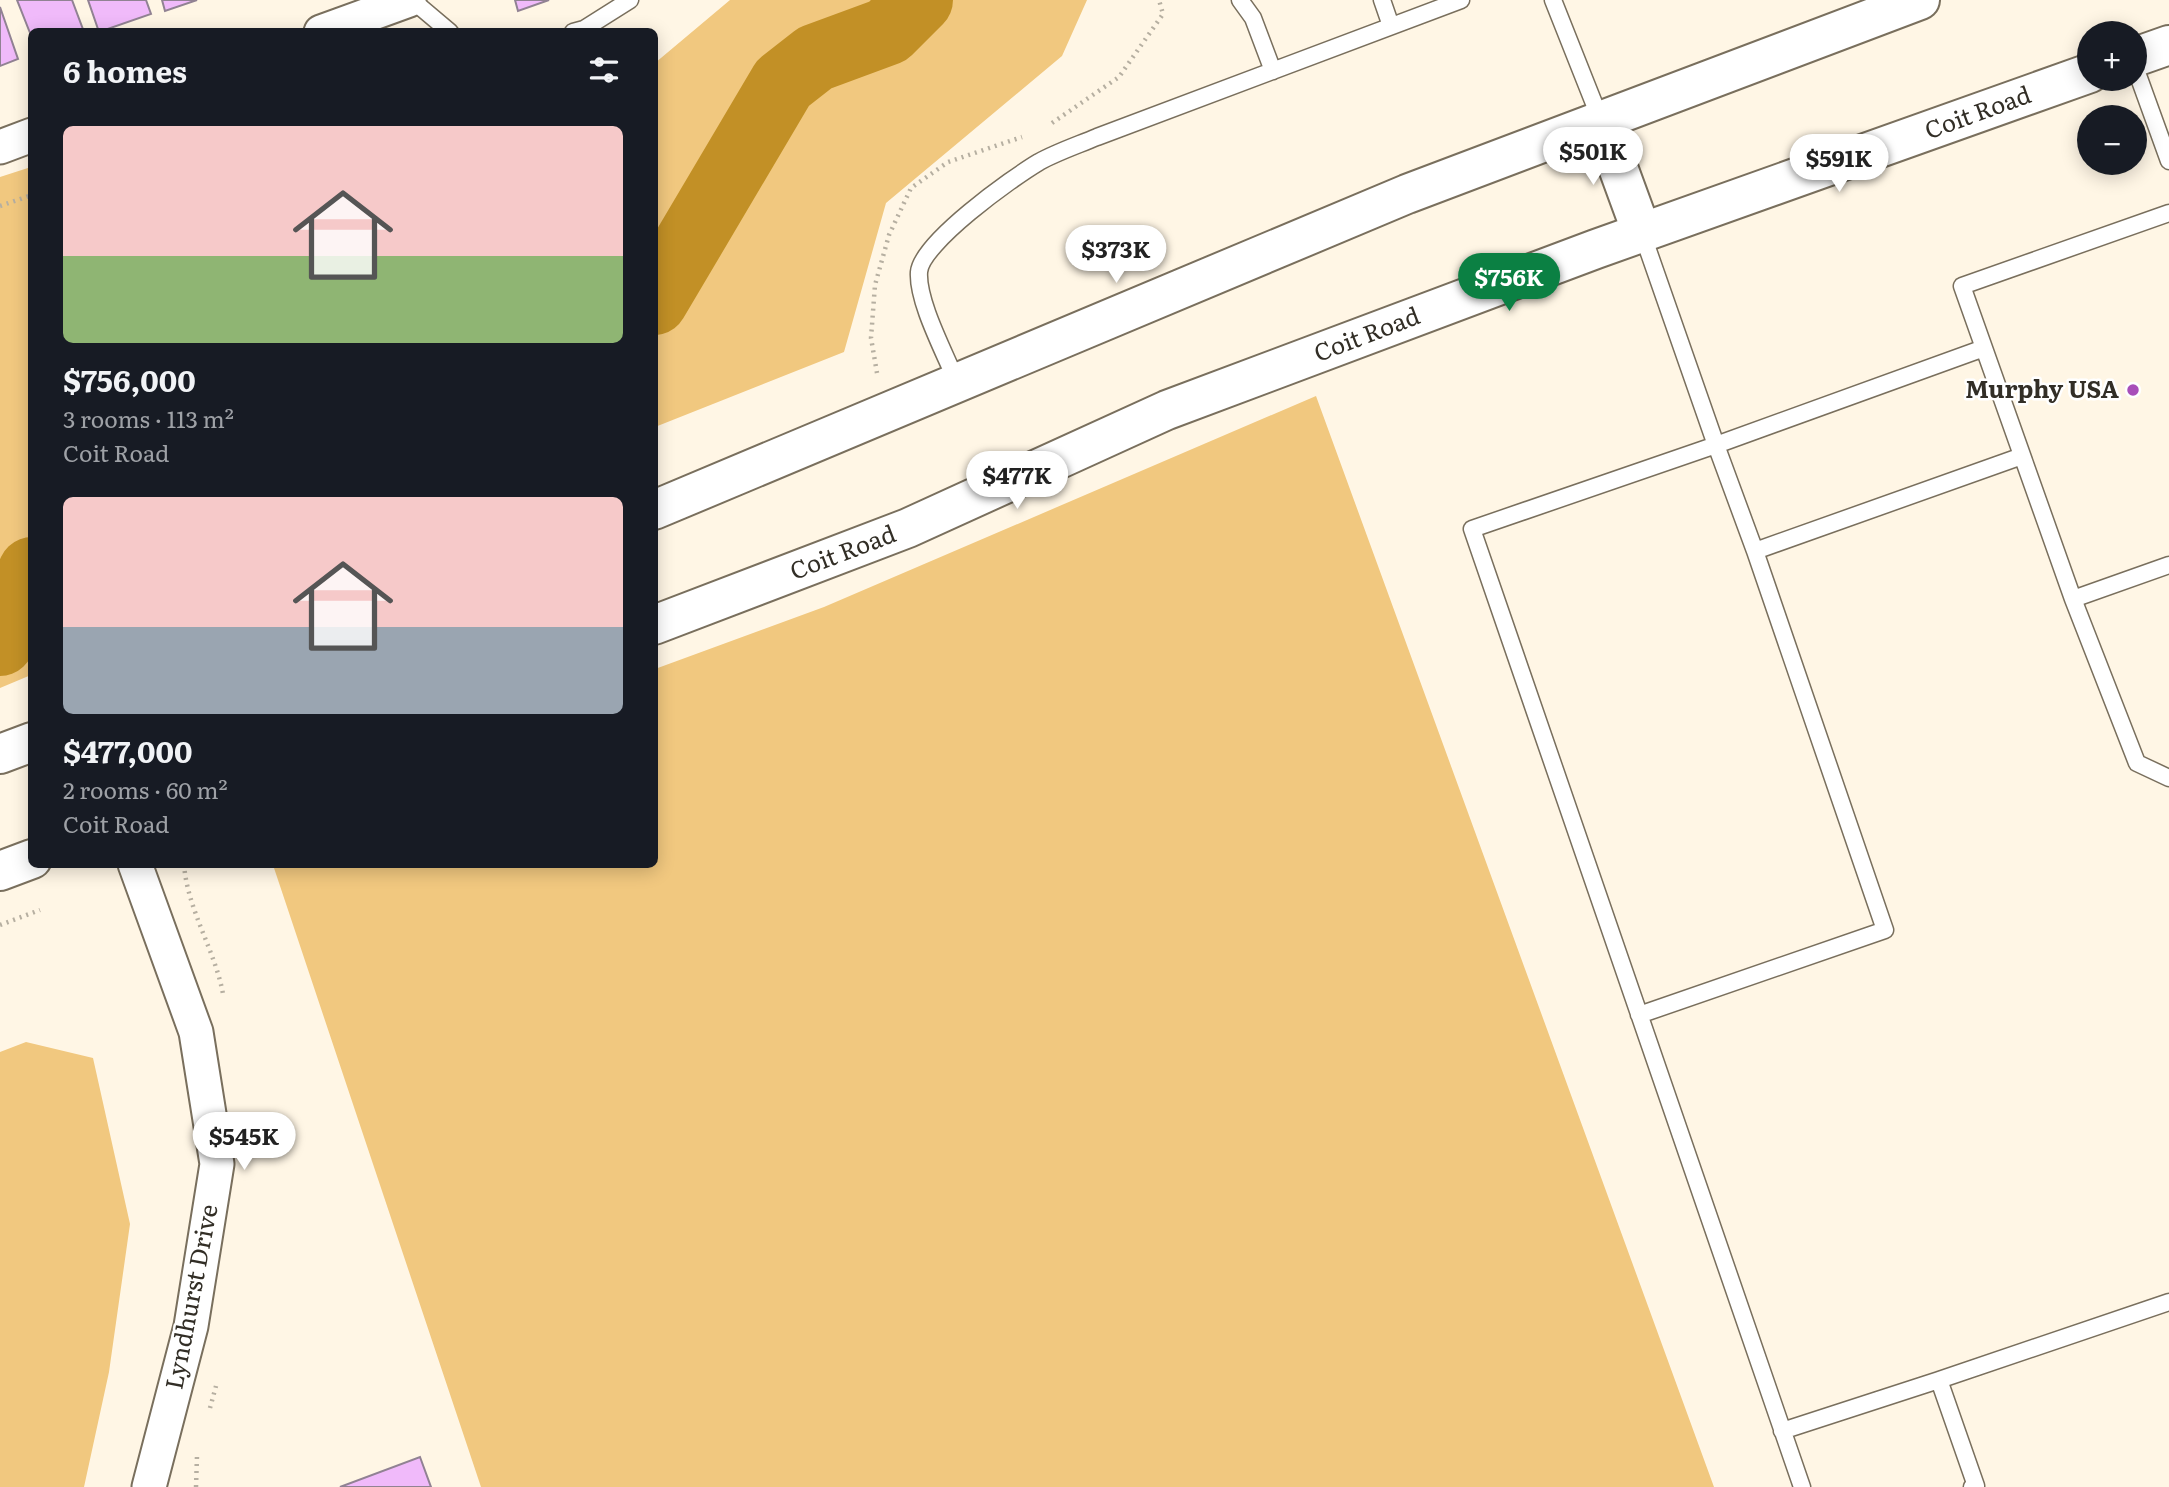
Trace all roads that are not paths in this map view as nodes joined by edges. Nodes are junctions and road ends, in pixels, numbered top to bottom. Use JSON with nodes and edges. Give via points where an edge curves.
{"nodes":[{"id":1,"x":410,"y":0,"type":"edge"},
{"id":2,"x":630,"y":0,"type":"edge"},
{"id":3,"x":1240,"y":0,"type":"edge"},
{"id":4,"x":1251,"y":0,"type":"edge"},
{"id":5,"x":1382,"y":0,"type":"edge"},
{"id":6,"x":1461,"y":0,"type":"edge"},
{"id":7,"x":1553,"y":0,"type":"edge"},
{"id":8,"x":1920,"y":0,"type":"edge"},
{"id":9,"x":1253,"y":18,"type":"junction"},
{"id":10,"x":1391,"y":26,"type":"junction"},
{"id":11,"x":332,"y":28,"type":"edge"},
{"id":12,"x":445,"y":28,"type":"edge"},
{"id":13,"x":586,"y":28,"type":"edge"},
{"id":14,"x":2169,"y":45,"type":"edge"},
{"id":15,"x":2147,"y":53,"type":"edge"},
{"id":16,"x":1273,"y":71,"type":"junction"},
{"id":17,"x":2077,"y":78,"type":"edge"},
{"id":18,"x":2144,"y":91,"type":"edge"},
{"id":19,"x":1601,"y":121,"type":"junction"},
{"id":20,"x":28,"y":136,"type":"edge"},
{"id":21,"x":0,"y":147,"type":"edge"},
{"id":22,"x":2169,"y":161,"type":"edge"},
{"id":23,"x":2169,"y":213,"type":"edge"},
{"id":24,"x":1642,"y":233,"type":"junction"},
{"id":25,"x":1984,"y":348,"type":"junction"},
{"id":26,"x":958,"y":384,"type":"junction"},
{"id":27,"x":1716,"y":445,"type":"junction"},
{"id":28,"x":2022,"y":456,"type":"junction"},
{"id":29,"x":658,"y":508,"type":"edge"},
{"id":30,"x":1755,"y":551,"type":"junction"},
{"id":31,"x":2169,"y":565,"type":"edge"},
{"id":32,"x":2073,"y":599,"type":"junction"},
{"id":33,"x":658,"y":623,"type":"edge"},
{"id":34,"x":28,"y":744,"type":"edge"},
{"id":35,"x":0,"y":754,"type":"edge"},
{"id":36,"x":2169,"y":778,"type":"edge"},
{"id":37,"x":136,"y":868,"type":"edge"},
{"id":38,"x":1639,"y":1015,"type":"junction"},
{"id":39,"x":2169,"y":1302,"type":"edge"},
{"id":40,"x":1939,"y":1380,"type":"junction"},
{"id":41,"x":1782,"y":1431,"type":"junction"},
{"id":42,"x":149,"y":1487,"type":"edge"},
{"id":43,"x":1802,"y":1487,"type":"edge"},
{"id":44,"x":1972,"y":1487,"type":"edge"}],
"edges":[{"from":1,"to":11,"type":"street"},
{"from":1,"to":12,"type":"lane"},
{"from":2,"to":13,"type":"lane"},
{"from":3,"to":9,"type":"lane"},
{"from":4,"to":9,"type":"lane"},
{"from":5,"to":10,"type":"lane"},
{"from":6,"to":10,"type":"lane"},
{"from":7,"to":19,"type":"lane"},
{"from":8,"to":19,"type":"main road"},
{"from":9,"to":16,"type":"lane"},
{"from":10,"to":16,"type":"lane"},
{"from":14,"to":15,"type":"main road"},
{"from":16,"to":26,"type":"lane","via":[[1039,162],[933,243],[919,271],[927,312]]},
{"from":17,"to":24,"type":"main road","name":"Coit Road"},
{"from":18,"to":22,"type":"lane"},
{"from":19,"to":24,"type":"main road"},
{"from":19,"to":26,"type":"main road","via":[[1407,194]]},
{"from":20,"to":21,"type":"street"},
{"from":23,"to":25,"type":"lane","via":[[1962,286]]},
{"from":24,"to":27,"type":"lane"},
{"from":24,"to":33,"type":"main road","name":"Coit Road","via":[[1167,410],[908,528]]},
{"from":25,"to":27,"type":"lane"},
{"from":25,"to":28,"type":"lane"},
{"from":26,"to":29,"type":"main road"},
{"from":27,"to":30,"type":"lane"},
{"from":27,"to":38,"type":"lane","via":[[1472,529]]},
{"from":28,"to":30,"type":"lane"},
{"from":28,"to":32,"type":"lane"},
{"from":30,"to":38,"type":"lane","via":[[1885,930]]},
{"from":31,"to":32,"type":"lane"},
{"from":32,"to":36,"type":"lane","via":[[2137,763]]},
{"from":34,"to":35,"type":"main road"},
{"from":37,"to":42,"type":"street","name":"Lyndhurst Drive","via":[[196,1032],[217,1164],[191,1326]]},
{"from":38,"to":41,"type":"lane"},
{"from":39,"to":40,"type":"lane"},
{"from":40,"to":41,"type":"lane"},
{"from":40,"to":44,"type":"lane","via":[[1976,1486]]},
{"from":41,"to":43,"type":"lane"}]}
